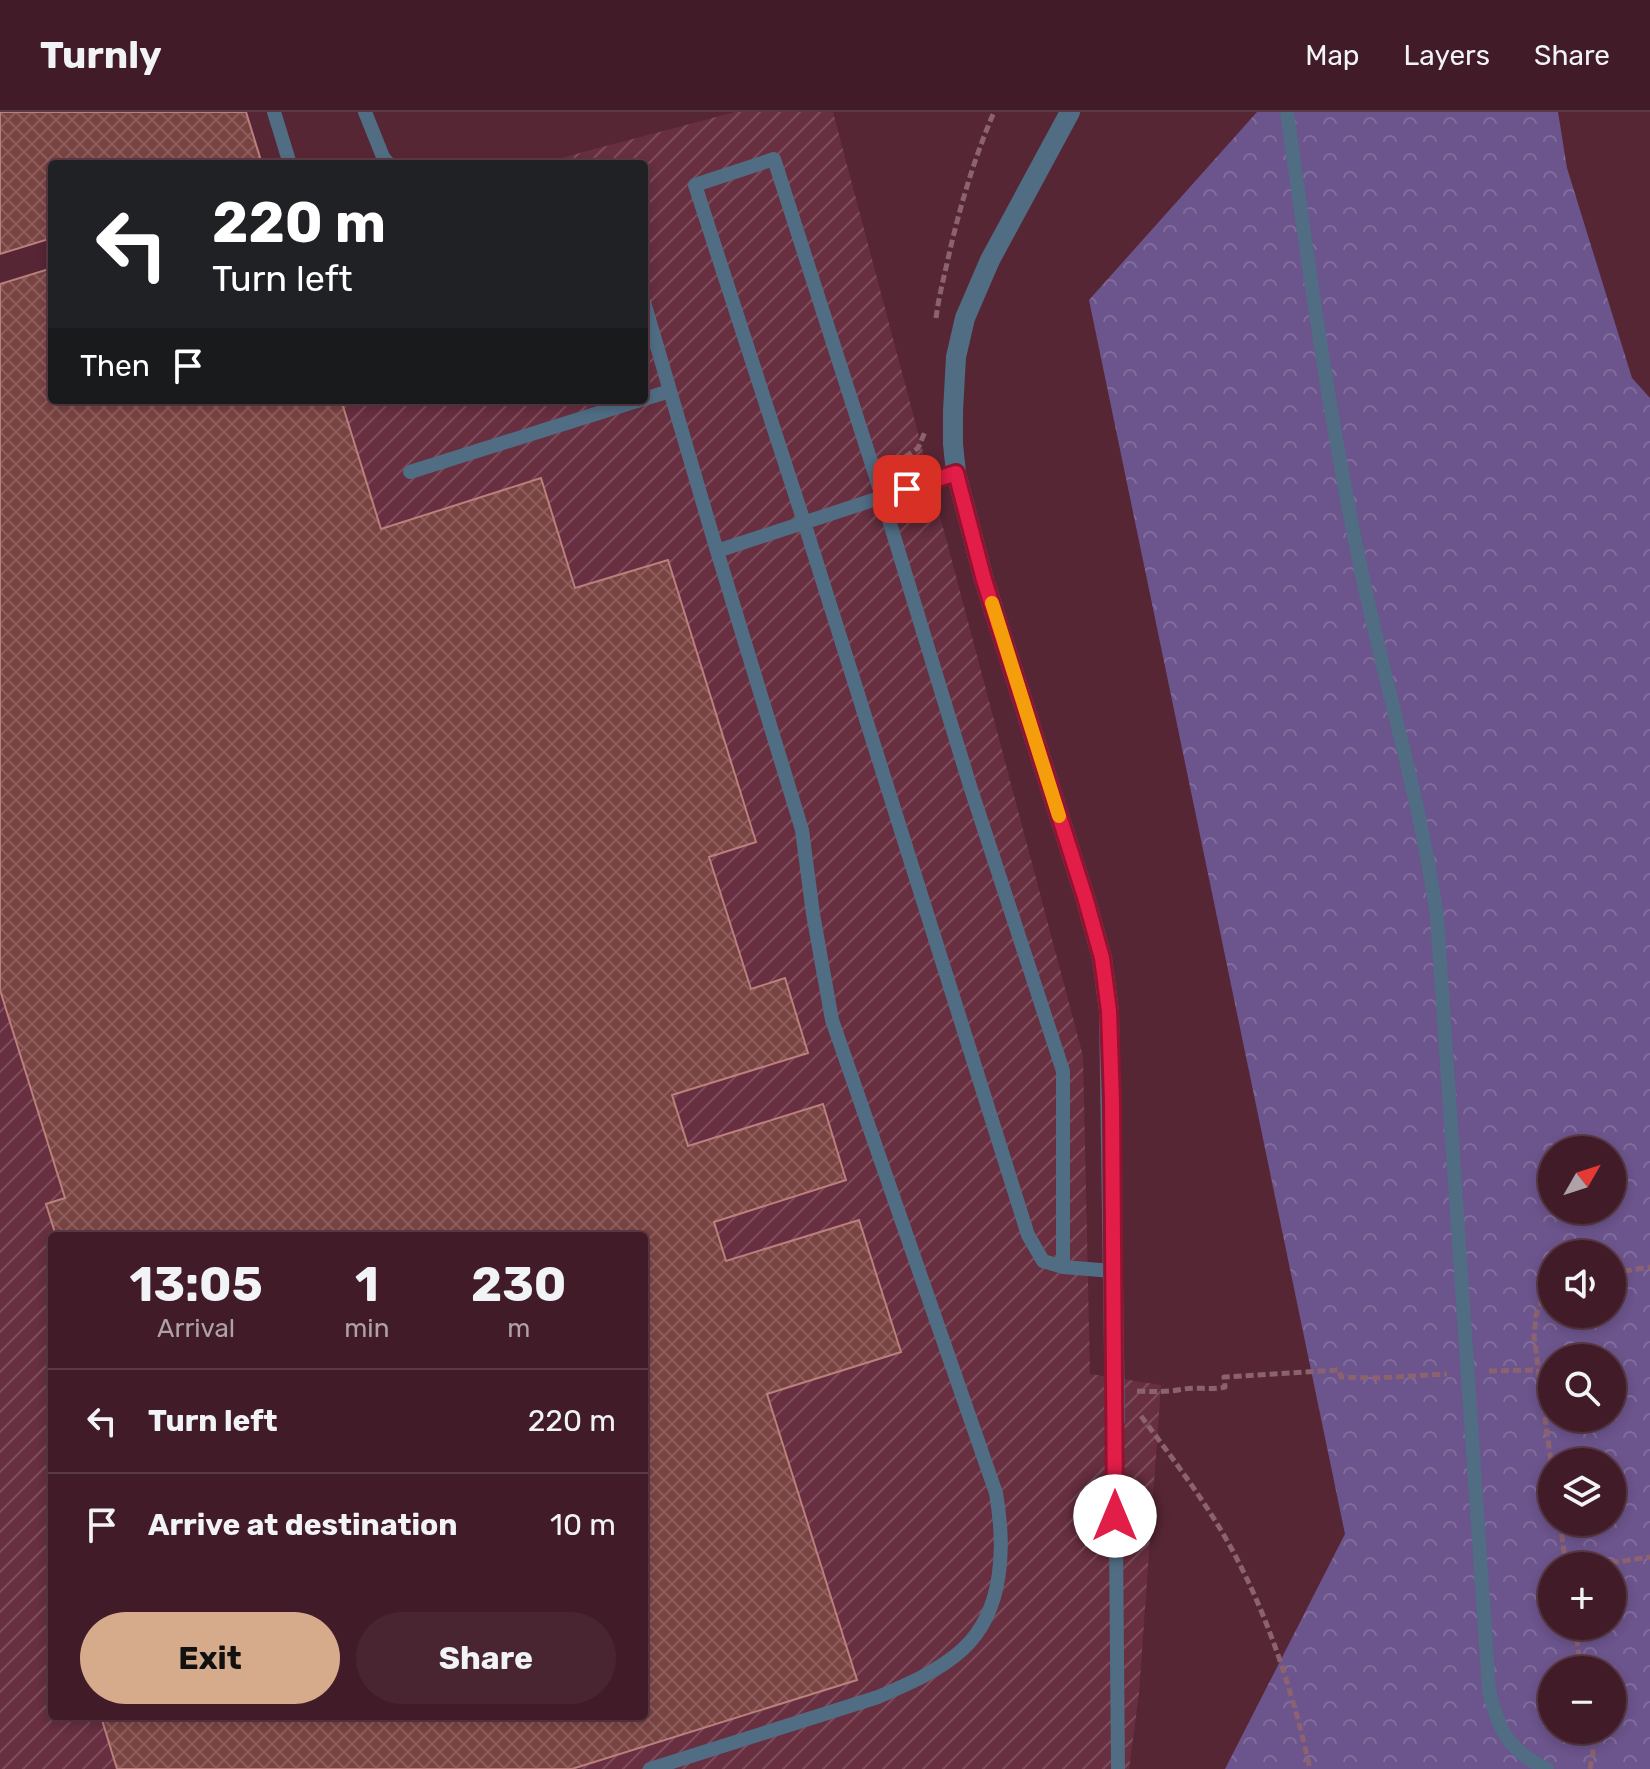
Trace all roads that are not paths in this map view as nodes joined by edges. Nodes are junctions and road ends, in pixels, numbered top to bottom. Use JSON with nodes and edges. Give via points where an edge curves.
{"nodes":[{"id":1,"x":274,"y":112,"type":"edge"},
{"id":2,"x":365,"y":112,"type":"edge"},
{"id":3,"x":1070,"y":112,"type":"edge"},
{"id":4,"x":1287,"y":112,"type":"edge"},
{"id":5,"x":289,"y":160,"type":"edge"},
{"id":6,"x":386,"y":160,"type":"edge"},
{"id":7,"x":648,"y":319,"type":"edge"},
{"id":8,"x":670,"y":391,"type":"junction"},
{"id":9,"x":648,"y":397,"type":"edge"},
{"id":10,"x":626,"y":404,"type":"edge"},
{"id":11,"x":410,"y":472,"type":"dead end"},
{"id":12,"x":956,"y":473,"type":"junction"},
{"id":13,"x":882,"y":497,"type":"junction"},
{"id":14,"x":804,"y":522,"type":"junction"},
{"id":15,"x":717,"y":551,"type":"junction"},
{"id":16,"x":1063,"y":1267,"type":"junction"},
{"id":17,"x":1113,"y":1271,"type":"junction"},
{"id":18,"x":1115,"y":1420,"type":"joint"},
{"id":19,"x":650,"y":1769,"type":"edge"},
{"id":20,"x":1118,"y":1769,"type":"edge"},
{"id":21,"x":1547,"y":1769,"type":"edge"}],
"edges":[{"from":1,"to":5,"type":"lane"},
{"from":2,"to":6,"type":"lane"},
{"from":3,"to":12,"type":"street","via":[[990,260],[965,318],[956,357]]},
{"from":4,"to":21,"type":"lane","via":[[1341,474],[1437,917],[1489,1690],[1496,1720],[1507,1737],[1532,1763]]},
{"from":7,"to":8,"type":"lane"},
{"from":8,"to":9,"type":"lane"},
{"from":8,"to":15,"type":"lane"},
{"from":10,"to":11,"type":"lane"},
{"from":12,"to":13,"type":"lane"},
{"from":12,"to":17,"type":"street","via":[[984,580],[1102,958],[1109,1011]]},
{"from":13,"to":14,"type":"lane"},
{"from":13,"to":14,"type":"lane","via":[[774,159],[695,185]]},
{"from":13,"to":16,"type":"lane","via":[[1063,1071]]},
{"from":14,"to":15,"type":"lane"},
{"from":14,"to":16,"type":"lane","via":[[1028,1235],[1043,1261]]},
{"from":15,"to":19,"type":"lane","via":[[802,830],[832,1020],[996,1493],[1000,1569],[978,1632],[940,1667],[878,1697]]},
{"from":16,"to":17,"type":"lane"},
{"from":17,"to":18,"type":"street"},
{"from":18,"to":20,"type":"lane"}]}
